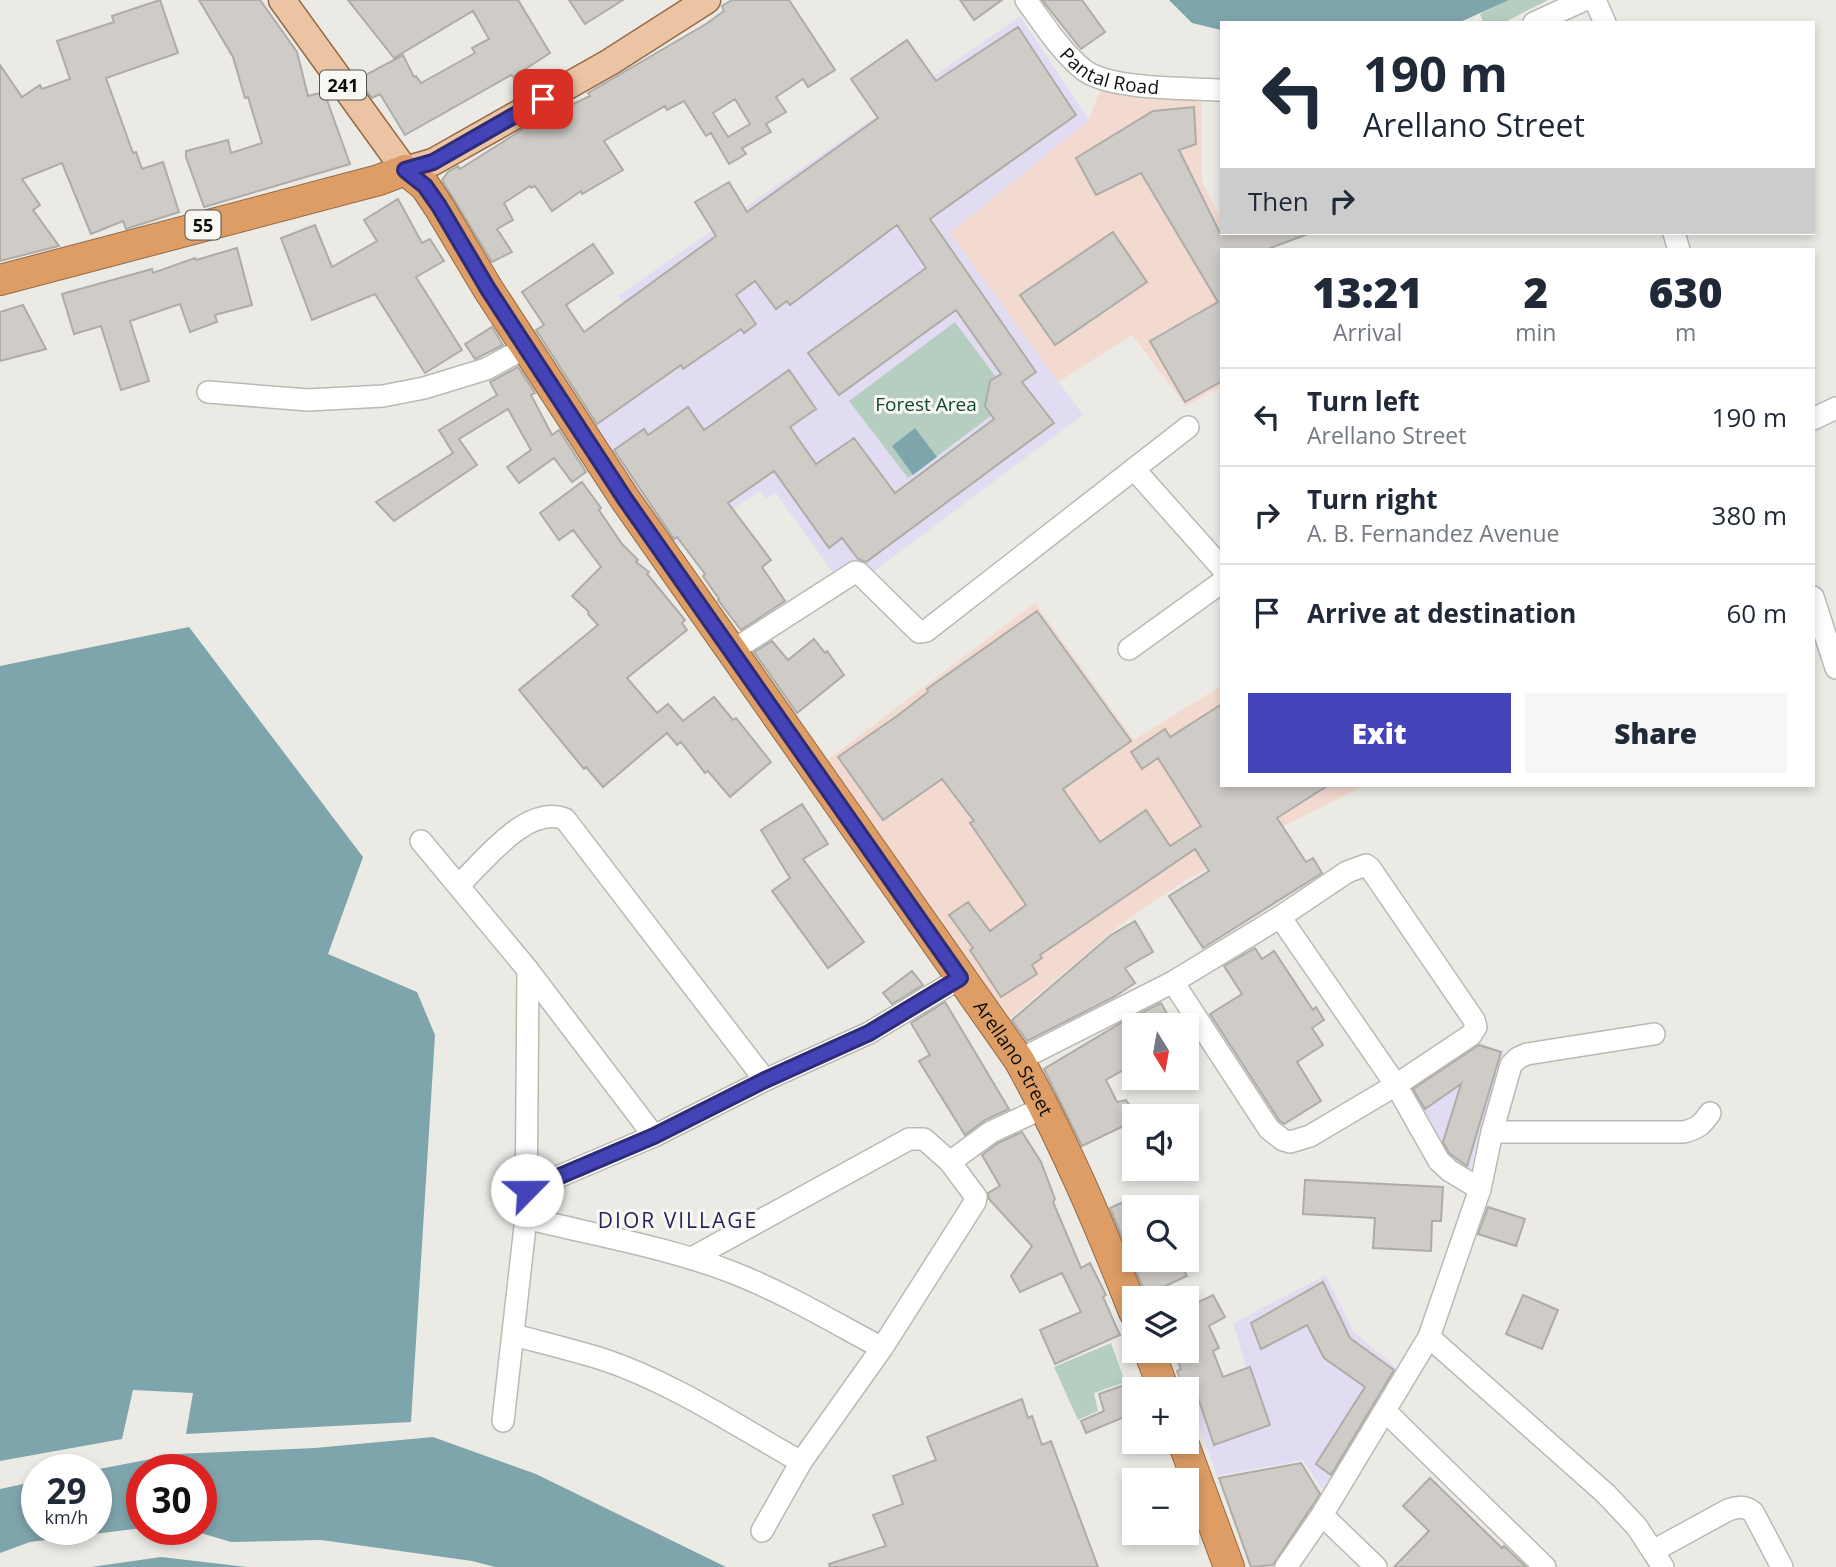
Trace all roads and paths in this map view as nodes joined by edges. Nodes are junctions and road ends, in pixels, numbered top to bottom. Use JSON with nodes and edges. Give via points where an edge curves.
{"nodes":[{"id":1,"x":282,"y":0,"type":"edge"},
{"id":2,"x":707,"y":0,"type":"edge"},
{"id":3,"x":1026,"y":0,"type":"edge"},
{"id":4,"x":1584,"y":0,"type":"edge"},
{"id":5,"x":1595,"y":0,"type":"edge"},
{"id":6,"x":1538,"y":21,"type":"edge"},
{"id":7,"x":1604,"y":21,"type":"edge"},
{"id":8,"x":1220,"y":90,"type":"edge"},
{"id":9,"x":405,"y":170,"type":"junction"},
{"id":10,"x":0,"y":280,"type":"edge"},
{"id":11,"x":527,"y":347,"type":"junction"},
{"id":12,"x":208,"y":391,"type":"dead end"},
{"id":13,"x":1836,"y":408,"type":"edge"},
{"id":14,"x":1815,"y":418,"type":"edge"},
{"id":15,"x":1188,"y":427,"type":"dead end"},
{"id":16,"x":1134,"y":469,"type":"junction"},
{"id":17,"x":1220,"y":566,"type":"edge"},
{"id":18,"x":1220,"y":583,"type":"edge"},
{"id":19,"x":1822,"y":601,"type":"edge"},
{"id":20,"x":1129,"y":649,"type":"dead end"},
{"id":21,"x":732,"y":651,"type":"junction"},
{"id":22,"x":1836,"y":668,"type":"edge"},
{"id":23,"x":422,"y":841,"type":"dead end"},
{"id":24,"x":459,"y":886,"type":"junction"},
{"id":25,"x":1280,"y":917,"type":"junction"},
{"id":26,"x":528,"y":970,"type":"junction"},
{"id":27,"x":960,"y":978,"type":"junction"},
{"id":28,"x":1173,"y":982,"type":"junction"},
{"id":29,"x":1654,"y":1034,"type":"dead end"},
{"id":30,"x":1019,"y":1060,"type":"junction"},
{"id":31,"x":765,"y":1080,"type":"junction"},
{"id":32,"x":1396,"y":1085,"type":"junction"},
{"id":33,"x":1045,"y":1107,"type":"junction"},
{"id":34,"x":1710,"y":1113,"type":"dead end"},
{"id":35,"x":1492,"y":1132,"type":"junction"},
{"id":36,"x":654,"y":1136,"type":"junction"},
{"id":37,"x":950,"y":1162,"type":"junction"},
{"id":38,"x":1480,"y":1189,"type":"junction"},
{"id":39,"x":527,"y":1190,"type":"junction"},
{"id":40,"x":526,"y":1218,"type":"junction"},
{"id":41,"x":692,"y":1258,"type":"junction"},
{"id":42,"x":1124,"y":1286,"type":"edge"},
{"id":43,"x":514,"y":1335,"type":"junction"},
{"id":44,"x":1429,"y":1337,"type":"junction"},
{"id":45,"x":882,"y":1349,"type":"junction"},
{"id":46,"x":1385,"y":1411,"type":"junction"},
{"id":47,"x":503,"y":1421,"type":"dead end"},
{"id":48,"x":1187,"y":1454,"type":"edge"},
{"id":49,"x":801,"y":1462,"type":"junction"},
{"id":50,"x":1322,"y":1515,"type":"junction"},
{"id":51,"x":762,"y":1531,"type":"dead end"},
{"id":52,"x":1658,"y":1559,"type":"edge"},
{"id":53,"x":1228,"y":1567,"type":"edge"},
{"id":54,"x":1286,"y":1567,"type":"edge"},
{"id":55,"x":1376,"y":1567,"type":"edge"},
{"id":56,"x":1545,"y":1567,"type":"edge"},
{"id":57,"x":1782,"y":1567,"type":"edge"}],
"edges":[{"from":1,"to":9,"type":"main road","number":"241"},
{"from":2,"to":9,"type":"main road","number":"55","via":[[610,62],[433,162]]},
{"from":3,"to":8,"type":"street","name":"Pantal Road","via":[[1085,71],[1104,79],[1157,87]]},
{"from":4,"to":6,"type":"street"},
{"from":5,"to":7,"type":"street"},
{"from":9,"to":10,"type":"highway","number":"55"},
{"from":9,"to":11,"type":"highway","name":"Arellano Street","number":"241","via":[[425,186],[439,206]]},
{"from":11,"to":12,"type":"street","via":[[486,369],[383,396],[308,400]]},
{"from":11,"to":21,"type":"highway","name":"Arellano Street","number":"241"},
{"from":13,"to":14,"type":"street"},
{"from":15,"to":16,"type":"street"},
{"from":16,"to":17,"type":"street"},
{"from":16,"to":21,"type":"street","via":[[926,631],[919,632],[855,572]]},
{"from":18,"to":20,"type":"street"},
{"from":19,"to":22,"type":"street"},
{"from":21,"to":27,"type":"highway","name":"Arellano Street","number":"241"},
{"from":23,"to":24,"type":"street"},
{"from":24,"to":26,"type":"street"},
{"from":24,"to":31,"type":"street","via":[[513,832],[536,818],[556,815],[565,819]]},
{"from":25,"to":28,"type":"street"},
{"from":25,"to":32,"type":"street"},
{"from":25,"to":32,"type":"street","via":[[1347,872],[1360,866],[1370,868],[1476,1027],[1471,1035]]},
{"from":26,"to":36,"type":"street"},
{"from":26,"to":39,"type":"street"},
{"from":27,"to":30,"type":"highway","name":"Arellano Street","number":"241"},
{"from":27,"to":31,"type":"street","via":[[869,1033]]},
{"from":28,"to":30,"type":"street"},
{"from":28,"to":32,"type":"street","via":[[1264,1122],[1283,1140],[1310,1136]]},
{"from":29,"to":35,"type":"street","via":[[1518,1058],[1504,1084]]},
{"from":30,"to":33,"type":"highway","name":"Arellano Street","number":"241"},
{"from":31,"to":36,"type":"street"},
{"from":32,"to":38,"type":"street","via":[[1439,1161]]},
{"from":33,"to":37,"type":"street","via":[[991,1132]]},
{"from":33,"to":42,"type":"highway","name":"Arellano Street","number":"241"},
{"from":34,"to":35,"type":"street","via":[[1696,1129],[1683,1132]]},
{"from":35,"to":38,"type":"street"},
{"from":36,"to":39,"type":"street"},
{"from":37,"to":41,"type":"street","via":[[925,1139],[909,1139]]},
{"from":37,"to":45,"type":"street","via":[[974,1192],[975,1202]]},
{"from":38,"to":44,"type":"street"},
{"from":39,"to":40,"type":"street"},
{"from":40,"to":41,"type":"street"},
{"from":40,"to":43,"type":"street"},
{"from":41,"to":45,"type":"street","via":[[783,1295]]},
{"from":43,"to":47,"type":"street"},
{"from":43,"to":49,"type":"street","via":[[604,1359],[692,1400]]},
{"from":44,"to":46,"type":"street"},
{"from":44,"to":52,"type":"street","via":[[1606,1494],[1637,1527]]},
{"from":45,"to":49,"type":"street"},
{"from":46,"to":50,"type":"street"},
{"from":46,"to":56,"type":"street"},
{"from":48,"to":53,"type":"highway"},
{"from":49,"to":51,"type":"street"},
{"from":50,"to":54,"type":"street"},
{"from":50,"to":55,"type":"street"},
{"from":52,"to":57,"type":"street","via":[[1739,1506],[1753,1512]]}]}
